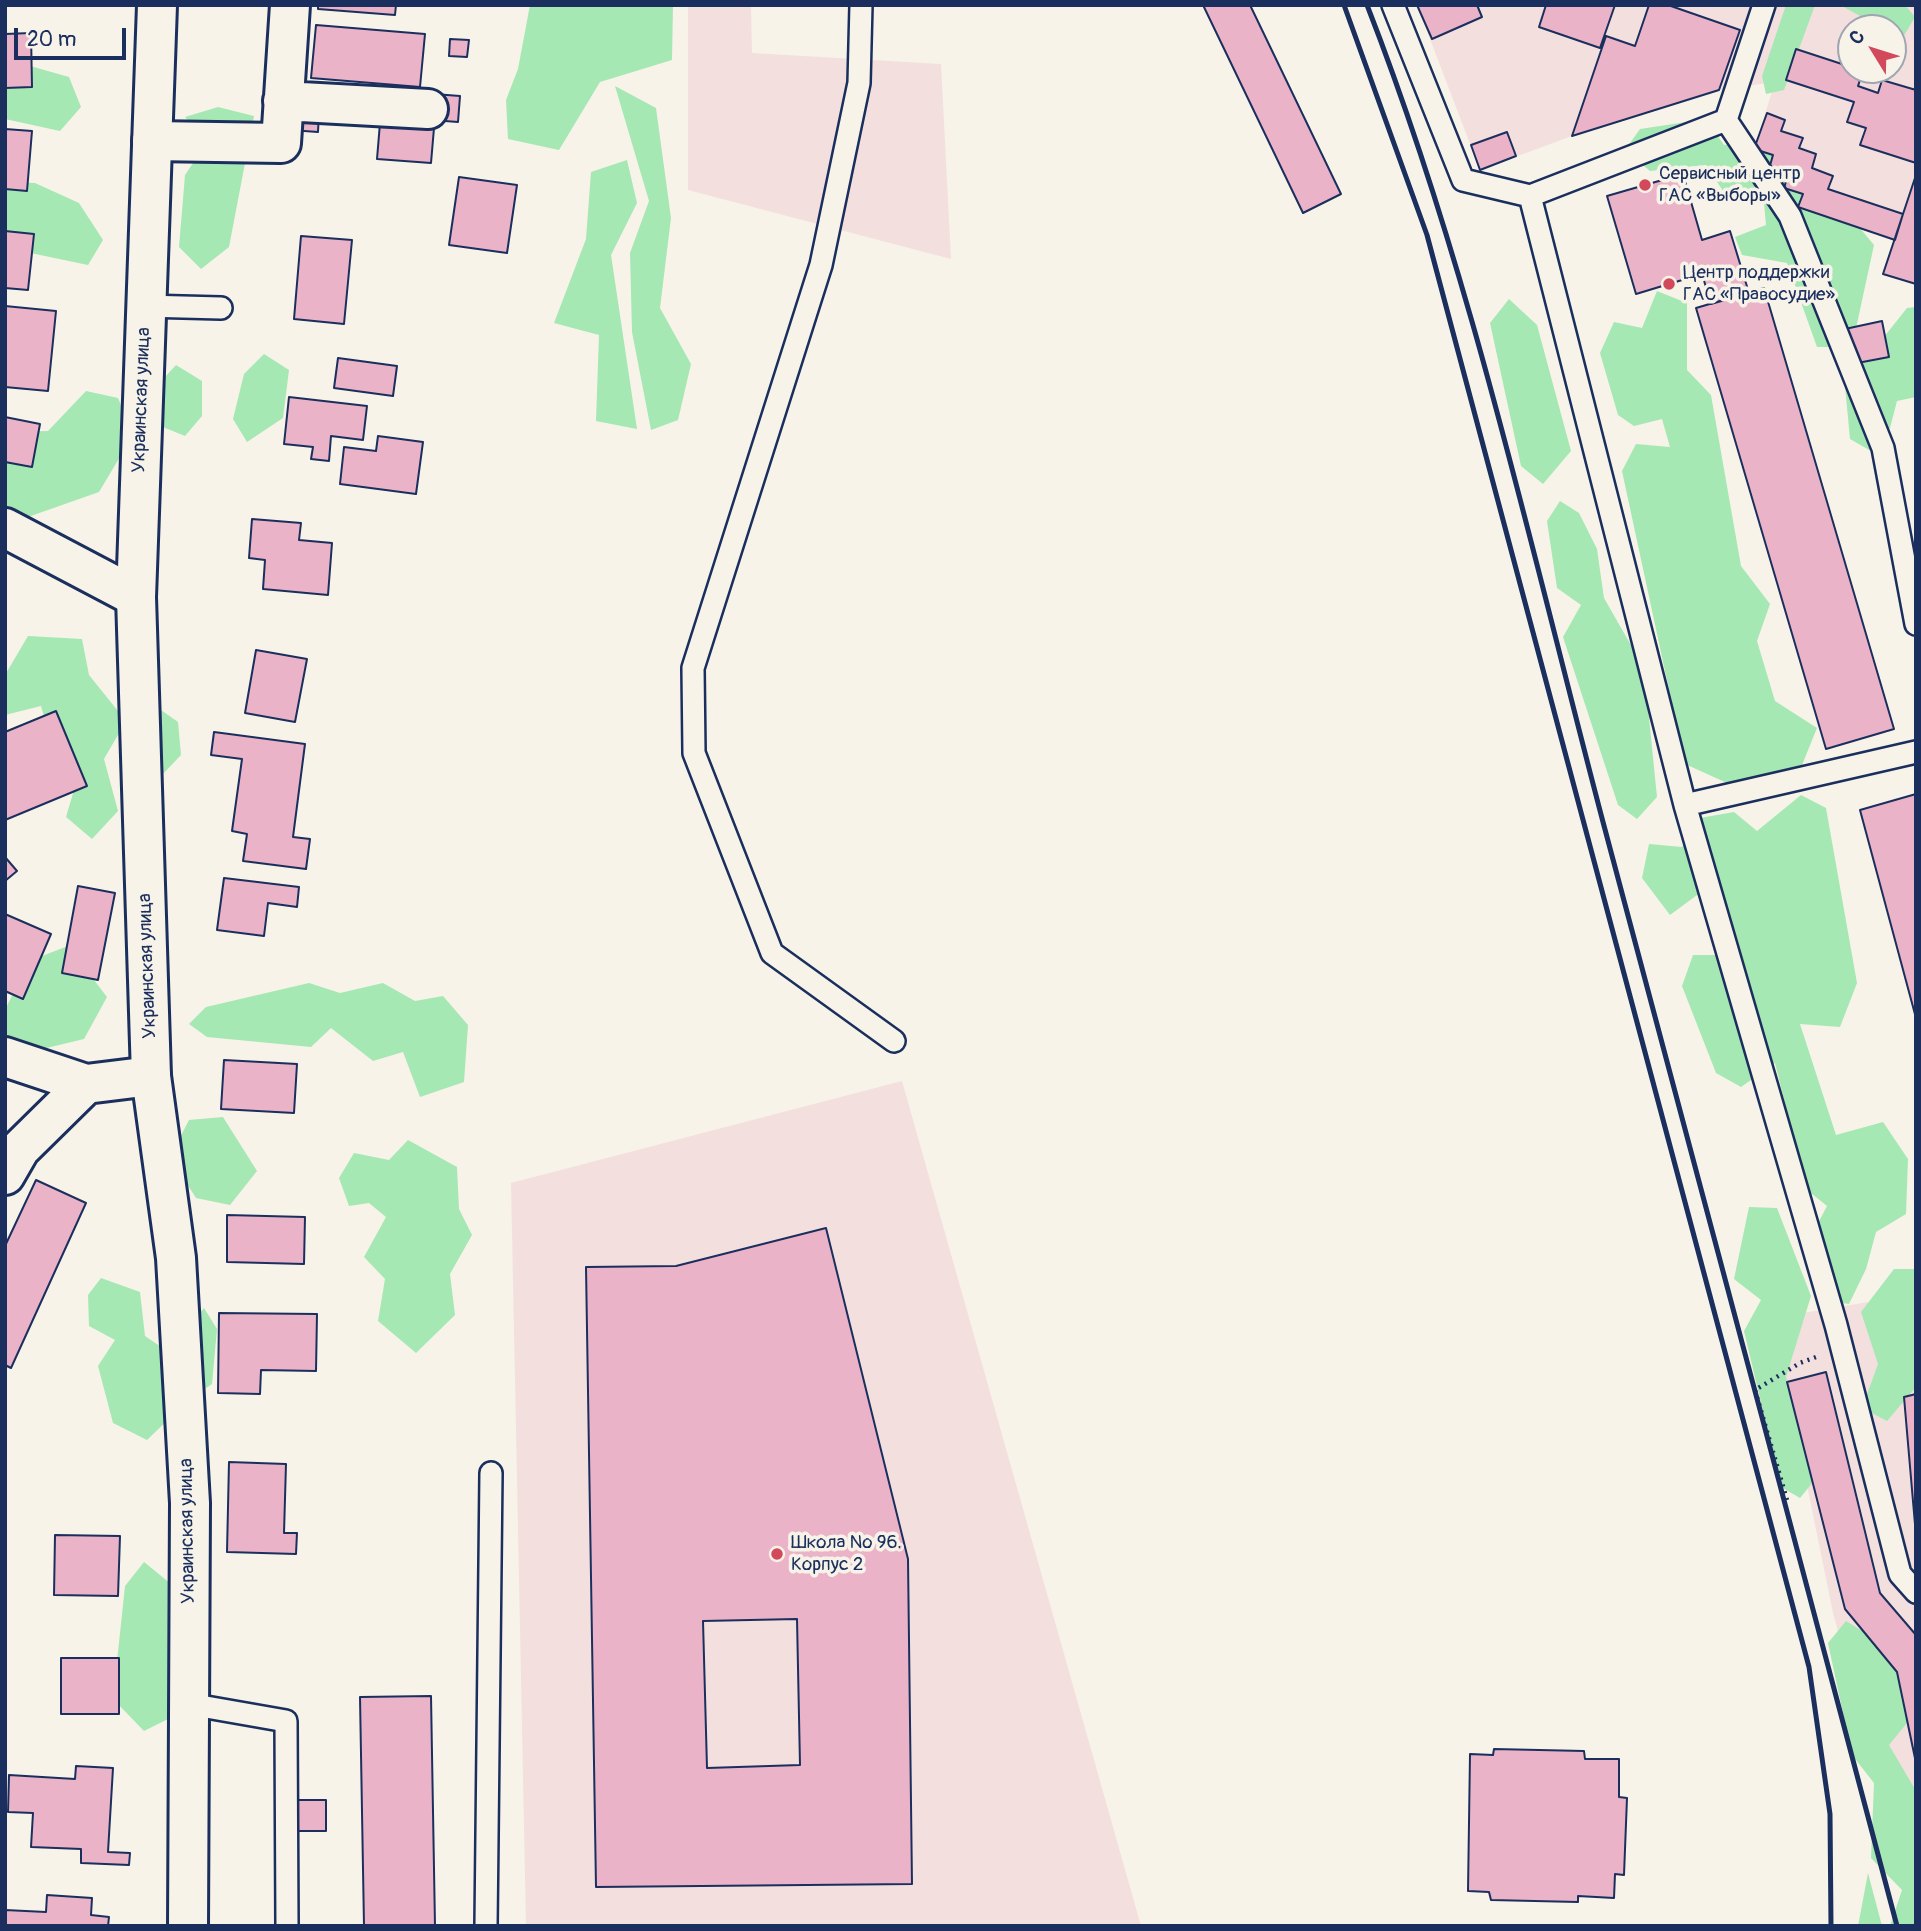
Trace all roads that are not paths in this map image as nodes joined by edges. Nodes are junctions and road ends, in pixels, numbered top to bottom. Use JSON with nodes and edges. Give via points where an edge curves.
{"nodes":[{"id":1,"x":157,"y":5,"type":"edge"},
{"id":2,"x":290,"y":5,"type":"edge"},
{"id":3,"x":861,"y":5,"type":"edge"},
{"id":4,"x":1393,"y":5,"type":"edge"},
{"id":5,"x":1764,"y":5,"type":"edge"},
{"id":6,"x":284,"y":101,"type":"junction"},
{"id":7,"x":428,"y":109,"type":"dead end"},
{"id":8,"x":1726,"y":120,"type":"junction"},
{"id":9,"x":152,"y":141,"type":"junction"},
{"id":10,"x":1530,"y":196,"type":"junction"},
{"id":11,"x":144,"y":306,"type":"junction"},
{"id":12,"x":221,"y":308,"type":"dead end"},
{"id":13,"x":5,"y":528,"type":"edge"},
{"id":14,"x":136,"y":597,"type":"junction"},
{"id":15,"x":1916,"y":624,"type":"edge"},
{"id":16,"x":1916,"y":752,"type":"edge"},
{"id":17,"x":1685,"y":805,"type":"junction"},
{"id":18,"x":894,"y":1041,"type":"dead end"},
{"id":19,"x":5,"y":1057,"type":"edge"},
{"id":20,"x":151,"y":1076,"type":"junction"},
{"id":21,"x":86,"y":1084,"type":"junction"},
{"id":22,"x":5,"y":1175,"type":"edge"},
{"id":23,"x":491,"y":1473,"type":"dead end"},
{"id":24,"x":1916,"y":1592,"type":"edge"},
{"id":25,"x":189,"y":1704,"type":"junction"},
{"id":26,"x":188,"y":1926,"type":"edge"},
{"id":27,"x":287,"y":1926,"type":"edge"},
{"id":28,"x":486,"y":1926,"type":"edge"}],
"edges":[{"from":1,"to":9,"type":"street","name":"Украинская улица"},
{"from":2,"to":6,"type":"street"},
{"from":3,"to":18,"type":"lane","via":[[859,83],[821,265],[693,668],[694,753],[772,953]]},
{"from":4,"to":10,"type":"lane","via":[[1463,180]]},
{"from":5,"to":8,"type":"lane"},
{"from":6,"to":7,"type":"street"},
{"from":6,"to":9,"type":"street","via":[[281,143]]},
{"from":8,"to":10,"type":"lane"},
{"from":8,"to":15,"type":"lane","via":[[1790,216],[1883,447]]},
{"from":9,"to":11,"type":"street","name":"Украинская улица"},
{"from":10,"to":17,"type":"lane"},
{"from":11,"to":12,"type":"lane"},
{"from":11,"to":14,"type":"street","name":"Украинская улица"},
{"from":13,"to":14,"type":"street"},
{"from":14,"to":20,"type":"street","name":"Украинская улица"},
{"from":16,"to":17,"type":"lane"},
{"from":17,"to":24,"type":"lane","via":[[1842,1349],[1900,1574]]},
{"from":19,"to":21,"type":"street"},
{"from":20,"to":21,"type":"street"},
{"from":20,"to":25,"type":"street","name":"Украинская улица","via":[[177,1271],[190,1503]]},
{"from":21,"to":22,"type":"street","via":[[20,1149]]},
{"from":23,"to":28,"type":"lane"},
{"from":25,"to":26,"type":"street","name":"Украинская улица"},
{"from":25,"to":27,"type":"lane","via":[[286,1721]]}]}
